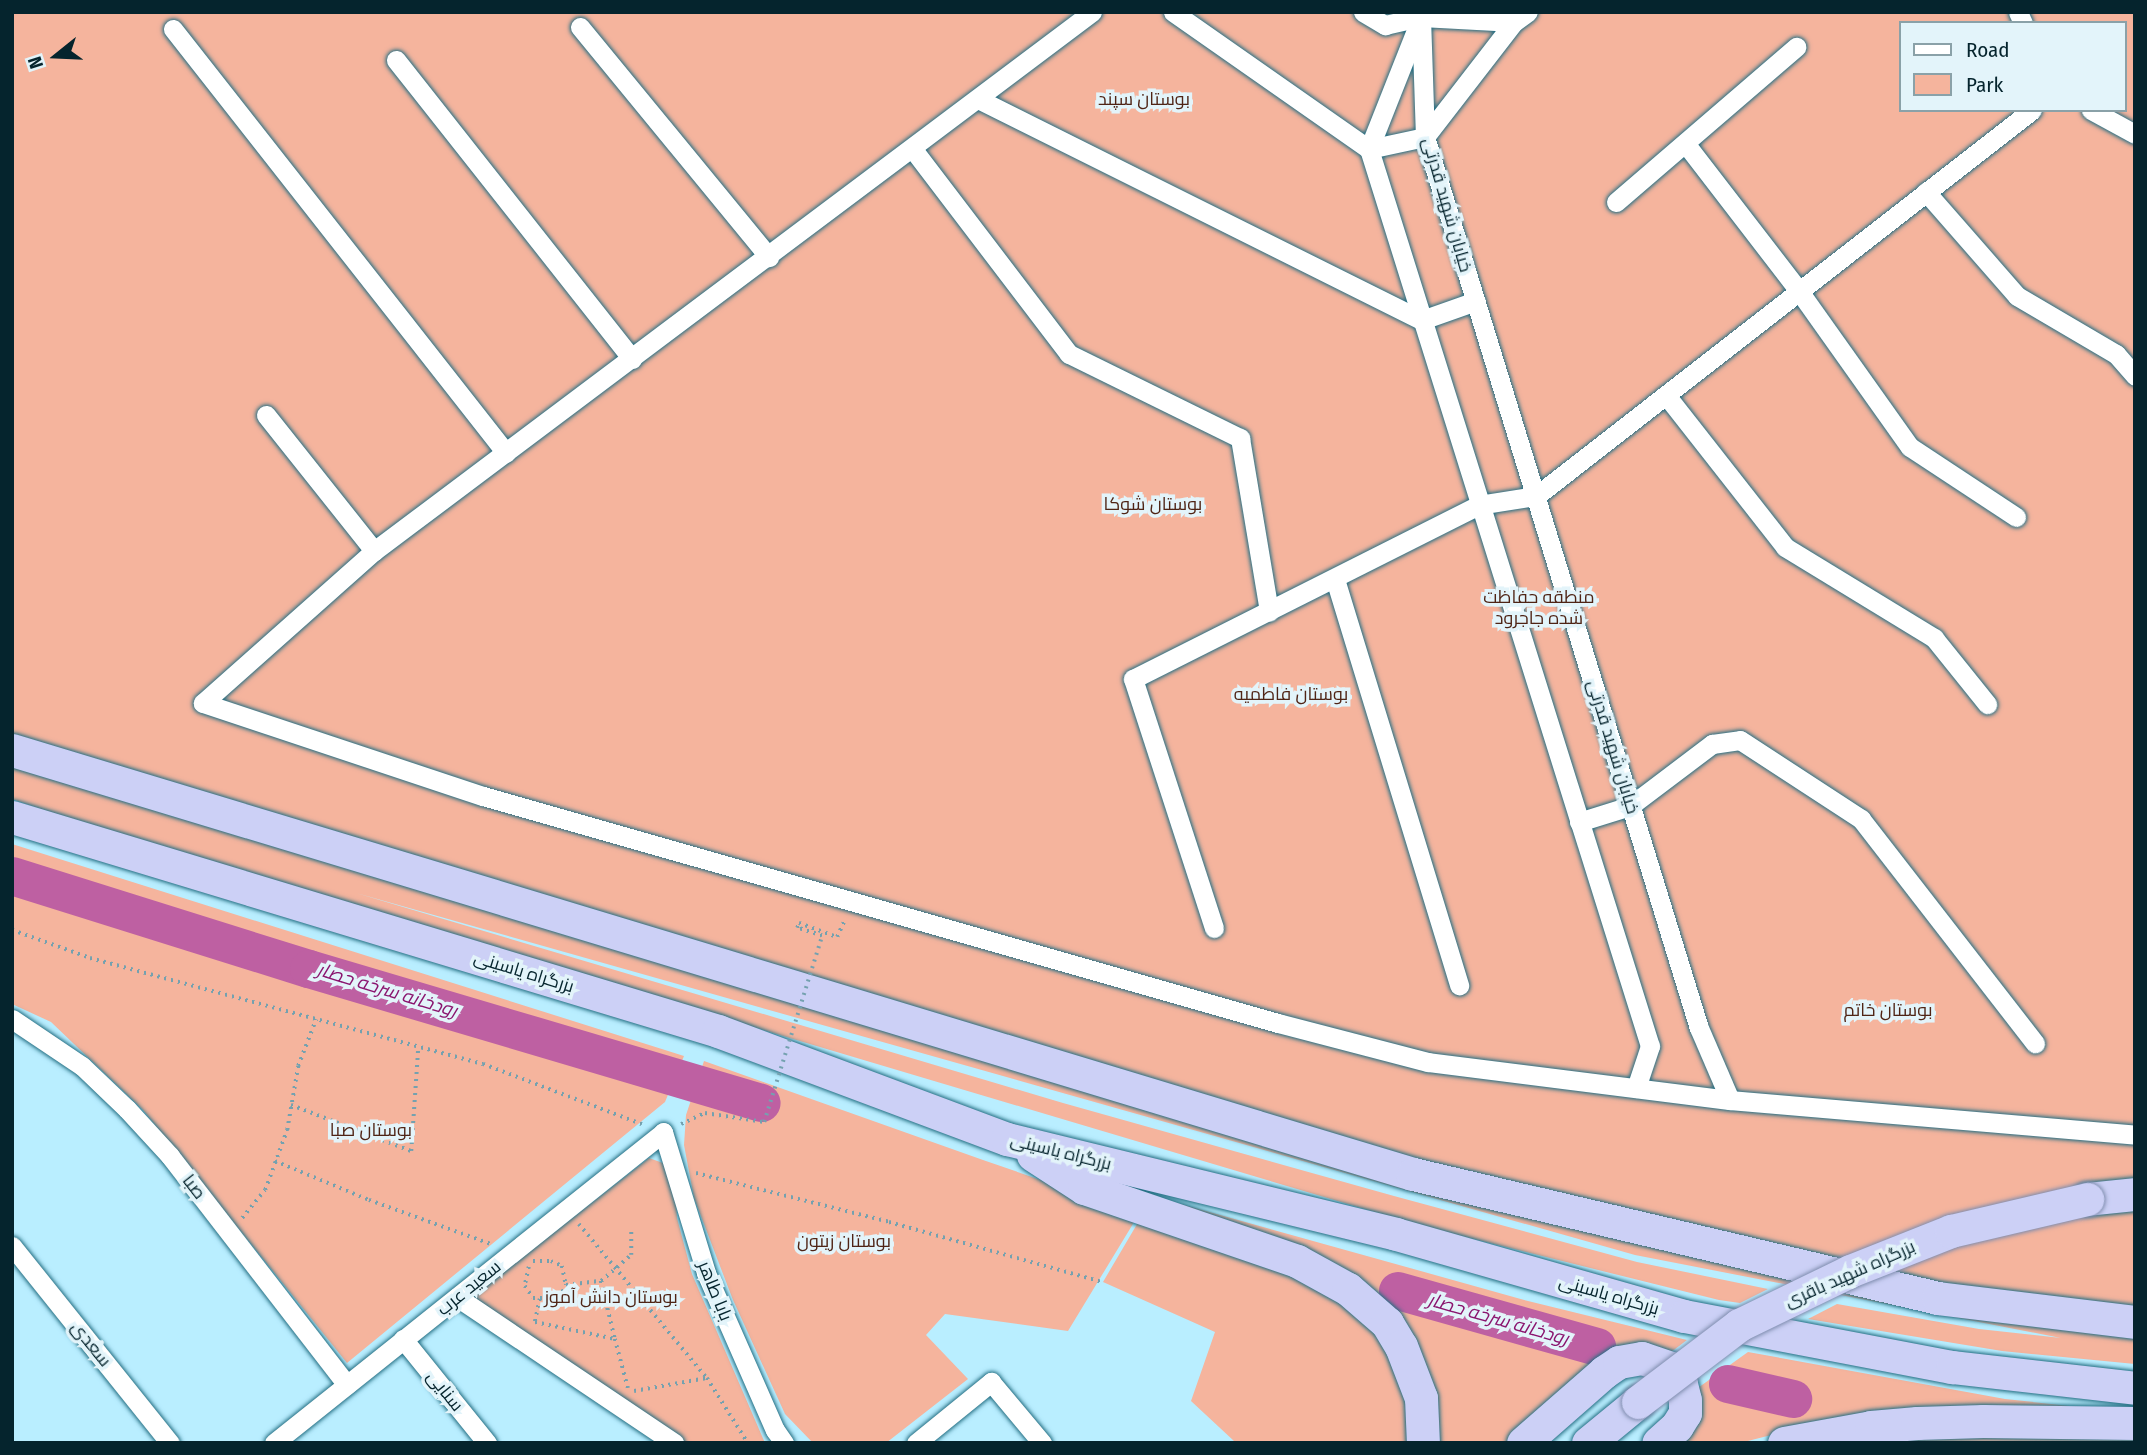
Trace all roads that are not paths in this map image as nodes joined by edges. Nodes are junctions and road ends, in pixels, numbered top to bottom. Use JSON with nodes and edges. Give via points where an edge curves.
{"nodes":[{"id":1,"x":1092,"y":12,"type":"edge"},
{"id":2,"x":1173,"y":12,"type":"edge"},
{"id":3,"x":1363,"y":12,"type":"edge"},
{"id":4,"x":1425,"y":15,"type":"edge"},
{"id":5,"x":1521,"y":17,"type":"edge"},
{"id":6,"x":580,"y":27,"type":"dead end"},
{"id":7,"x":173,"y":29,"type":"dead end"},
{"id":8,"x":1796,"y":47,"type":"dead end"},
{"id":9,"x":396,"y":60,"type":"dead end"},
{"id":10,"x":978,"y":99,"type":"junction"},
{"id":11,"x":2029,"y":112,"type":"edge"},
{"id":12,"x":2095,"y":112,"type":"edge"},
{"id":13,"x":2135,"y":134,"type":"edge"},
{"id":14,"x":1425,"y":137,"type":"junction"},
{"id":15,"x":1685,"y":143,"type":"junction"},
{"id":16,"x":912,"y":148,"type":"junction"},
{"id":17,"x":1369,"y":149,"type":"junction"},
{"id":18,"x":1926,"y":192,"type":"junction"},
{"id":19,"x":1616,"y":202,"type":"dead end"},
{"id":20,"x":769,"y":257,"type":"junction"},
{"id":21,"x":1799,"y":291,"type":"junction"},
{"id":22,"x":1476,"y":301,"type":"junction"},
{"id":23,"x":1422,"y":320,"type":"junction"},
{"id":24,"x":632,"y":359,"type":"junction"},
{"id":25,"x":2135,"y":376,"type":"edge"},
{"id":26,"x":1666,"y":395,"type":"junction"},
{"id":27,"x":266,"y":415,"type":"dead end"},
{"id":28,"x":506,"y":453,"type":"junction"},
{"id":29,"x":1536,"y":496,"type":"junction"},
{"id":30,"x":1479,"y":505,"type":"junction"},
{"id":31,"x":2016,"y":517,"type":"dead end"},
{"id":32,"x":374,"y":551,"type":"junction"},
{"id":33,"x":1335,"y":579,"type":"junction"},
{"id":34,"x":1269,"y":612,"type":"junction"},
{"id":35,"x":1987,"y":704,"type":"dead end"},
{"id":36,"x":12,"y":750,"type":"edge"},
{"id":37,"x":1630,"y":806,"type":"junction"},
{"id":38,"x":12,"y":817,"type":"edge"},
{"id":39,"x":1579,"y":822,"type":"junction"},
{"id":40,"x":1214,"y":928,"type":"dead end"},
{"id":41,"x":1459,"y":985,"type":"dead end"},
{"id":42,"x":12,"y":1019,"type":"edge"},
{"id":43,"x":2035,"y":1043,"type":"dead end"},
{"id":44,"x":1636,"y":1088,"type":"junction"},
{"id":45,"x":1730,"y":1100,"type":"junction"},
{"id":46,"x":663,"y":1132,"type":"joint"},
{"id":47,"x":2135,"y":1136,"type":"edge"},
{"id":48,"x":1007,"y":1139,"type":"junction"},
{"id":49,"x":2135,"y":1194,"type":"edge"},
{"id":50,"x":12,"y":1246,"type":"edge"},
{"id":51,"x":457,"y":1297,"type":"junction"},
{"id":52,"x":2135,"y":1322,"type":"edge"},
{"id":53,"x":403,"y":1339,"type":"junction"},
{"id":54,"x":346,"y":1385,"type":"junction"},
{"id":55,"x":2135,"y":1388,"type":"edge"},
{"id":56,"x":2135,"y":1423,"type":"edge"},
{"id":57,"x":170,"y":1443,"type":"edge"},
{"id":58,"x":274,"y":1443,"type":"edge"},
{"id":59,"x":487,"y":1443,"type":"edge"},
{"id":60,"x":674,"y":1443,"type":"edge"},
{"id":61,"x":784,"y":1443,"type":"edge"},
{"id":62,"x":916,"y":1443,"type":"edge"},
{"id":63,"x":1042,"y":1443,"type":"edge"},
{"id":64,"x":1423,"y":1443,"type":"edge"},
{"id":65,"x":1523,"y":1443,"type":"edge"},
{"id":66,"x":1588,"y":1443,"type":"edge"},
{"id":67,"x":1658,"y":1443,"type":"edge"},
{"id":68,"x":1784,"y":1443,"type":"edge"}],
"edges":[{"from":1,"to":10,"type":"street"},
{"from":2,"to":17,"type":"street"},
{"from":3,"to":4,"type":"street","via":[[1385,25]]},
{"from":4,"to":5,"type":"street"},
{"from":4,"to":14,"type":"street","name":"خیابان شهید قدرتی"},
{"from":4,"to":17,"type":"street"},
{"from":5,"to":14,"type":"street"},
{"from":6,"to":20,"type":"street"},
{"from":7,"to":28,"type":"street"},
{"from":8,"to":15,"type":"street"},
{"from":9,"to":24,"type":"street"},
{"from":10,"to":16,"type":"street"},
{"from":10,"to":23,"type":"street"},
{"from":11,"to":18,"type":"street"},
{"from":12,"to":13,"type":"street"},
{"from":14,"to":17,"type":"street"},
{"from":14,"to":22,"type":"street","name":"خیابان شهید قدرتی"},
{"from":15,"to":19,"type":"street"},
{"from":15,"to":21,"type":"street"},
{"from":16,"to":20,"type":"street"},
{"from":16,"to":34,"type":"street","via":[[1069,354],[1240,438]]},
{"from":17,"to":23,"type":"street"},
{"from":18,"to":21,"type":"street"},
{"from":18,"to":25,"type":"street","via":[[2017,296],[2116,354]]},
{"from":20,"to":24,"type":"street"},
{"from":21,"to":26,"type":"street"},
{"from":21,"to":31,"type":"street","via":[[1910,447]]},
{"from":22,"to":23,"type":"street"},
{"from":22,"to":29,"type":"street","name":"خیابان شهید قدرتی"},
{"from":23,"to":30,"type":"street"},
{"from":24,"to":28,"type":"street"},
{"from":26,"to":29,"type":"street"},
{"from":26,"to":35,"type":"street","via":[[1785,547],[1934,638]]},
{"from":27,"to":32,"type":"street"},
{"from":28,"to":32,"type":"street"},
{"from":29,"to":30,"type":"street"},
{"from":29,"to":37,"type":"street","name":"خیابان شهید قدرتی"},
{"from":30,"to":33,"type":"street"},
{"from":30,"to":39,"type":"street"},
{"from":32,"to":44,"type":"street","via":[[203,703],[483,796],[1278,1023],[1428,1062]]},
{"from":33,"to":34,"type":"street"},
{"from":33,"to":41,"type":"street"},
{"from":34,"to":40,"type":"street","via":[[1133,678]]},
{"from":36,"to":52,"type":"highway","via":[[1413,1174],[1938,1298]]},
{"from":37,"to":39,"type":"street"},
{"from":37,"to":43,"type":"street","via":[[1712,744],[1740,740],[1861,819]]},
{"from":37,"to":45,"type":"street","name":"خیابان شهید قدرتی","via":[[1699,1028]]},
{"from":38,"to":48,"type":"highway","name":"بزرگراه یاسینی","via":[[718,1031]]},
{"from":39,"to":44,"type":"street","via":[[1650,1045]]},
{"from":42,"to":54,"type":"street","name":"صبا","via":[[82,1066],[170,1156]]},
{"from":44,"to":45,"type":"street"},
{"from":45,"to":47,"type":"street"},
{"from":46,"to":51,"type":"street","name":"سعید عرب"},
{"from":46,"to":61,"type":"street","name":"بابا طاهر","via":[[706,1273]]},
{"from":48,"to":55,"type":"highway","name":"بزرگراه یاسینی","via":[[1395,1234],[1684,1316],[1952,1367]]},
{"from":48,"to":64,"type":"highway","via":[[1084,1188],[1297,1261],[1348,1289],[1387,1323],[1401,1346],[1420,1398]]},
{"from":49,"to":66,"type":"highway","name":"بزرگراه شهید باقری","bridge":true,"via":[[2087,1199],[1951,1231],[1850,1271],[1739,1325]]},
{"from":50,"to":57,"type":"street","name":"سعدی"},
{"from":51,"to":53,"type":"street","name":"سعید عرب"},
{"from":51,"to":60,"type":"street"},
{"from":53,"to":54,"type":"street","name":"سعید عرب"},
{"from":53,"to":59,"type":"street","name":"سنایی"},
{"from":54,"to":58,"type":"street","name":"سعید عرب"},
{"from":56,"to":68,"type":"highway","via":[[1917,1423]]},
{"from":62,"to":63,"type":"street","via":[[991,1382]]},
{"from":65,"to":67,"type":"highway","via":[[1604,1372],[1619,1362],[1642,1358],[1671,1368],[1685,1399],[1685,1413]]}]}
